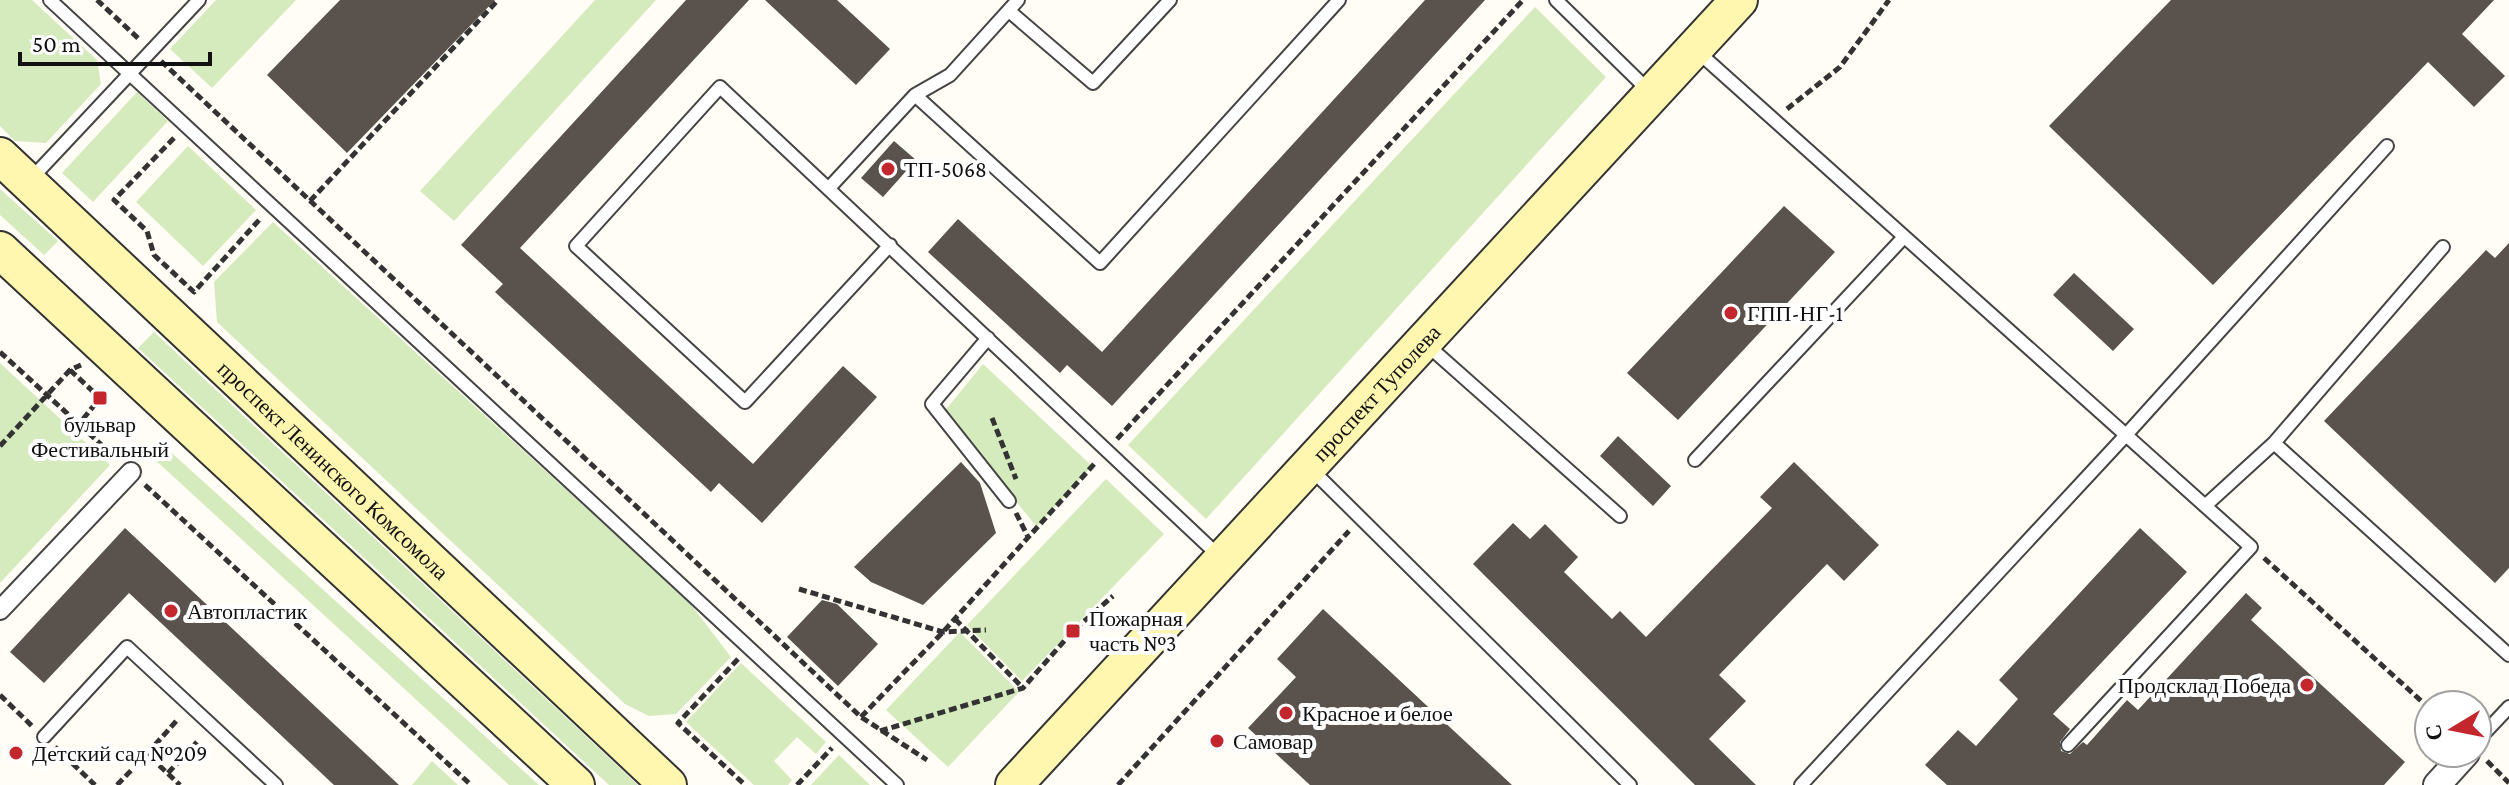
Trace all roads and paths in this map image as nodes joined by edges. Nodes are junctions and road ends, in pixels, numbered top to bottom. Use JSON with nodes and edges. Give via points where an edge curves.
{"nodes":[{"id":1,"x":50,"y":0,"type":"edge"},
{"id":2,"x":97,"y":0,"type":"edge"},
{"id":3,"x":199,"y":0,"type":"edge"},
{"id":4,"x":498,"y":0,"type":"edge"},
{"id":5,"x":1018,"y":0,"type":"edge"},
{"id":6,"x":1170,"y":0,"type":"edge"},
{"id":7,"x":1339,"y":0,"type":"edge"},
{"id":8,"x":1523,"y":0,"type":"edge"},
{"id":9,"x":1556,"y":0,"type":"edge"},
{"id":10,"x":1739,"y":0,"type":"edge"},
{"id":11,"x":1889,"y":0,"type":"edge"},
{"id":12,"x":1009,"y":11,"type":"junction"},
{"id":13,"x":1694,"y":49,"type":"junction"},
{"id":14,"x":151,"y":51,"type":"junction"},
{"id":15,"x":129,"y":74,"type":"junction"},
{"id":16,"x":1652,"y":94,"type":"junction"},
{"id":17,"x":915,"y":95,"type":"junction"},
{"id":18,"x":1774,"y":120,"type":"junction"},
{"id":19,"x":186,"y":125,"type":"junction"},
{"id":20,"x":2387,"y":146,"type":"dead end"},
{"id":21,"x":0,"y":156,"type":"edge"},
{"id":22,"x":28,"y":182,"type":"junction"},
{"id":23,"x":291,"y":183,"type":"junction"},
{"id":24,"x":829,"y":188,"type":"junction"},
{"id":25,"x":310,"y":201,"type":"junction"},
{"id":26,"x":272,"y":205,"type":"junction"},
{"id":27,"x":1904,"y":237,"type":"junction"},
{"id":28,"x":890,"y":245,"type":"junction"},
{"id":29,"x":2443,"y":247,"type":"dead end"},
{"id":30,"x":0,"y":250,"type":"edge"},
{"id":31,"x":988,"y":338,"type":"junction"},
{"id":32,"x":1423,"y":341,"type":"junction"},
{"id":33,"x":0,"y":352,"type":"edge"},
{"id":34,"x":89,"y":362,"type":"dead end"},
{"id":35,"x":70,"y":370,"type":"junction"},
{"id":36,"x":47,"y":395,"type":"junction"},
{"id":37,"x":79,"y":424,"type":"junction"},
{"id":38,"x":2126,"y":435,"type":"junction"},
{"id":39,"x":2274,"y":443,"type":"junction"},
{"id":40,"x":0,"y":446,"type":"edge"},
{"id":41,"x":1107,"y":450,"type":"junction"},
{"id":42,"x":1695,"y":460,"type":"dead end"},
{"id":43,"x":1308,"y":467,"type":"junction"},
{"id":44,"x":131,"y":472,"type":"junction"},
{"id":45,"x":1009,"y":501,"type":"dead end"},
{"id":46,"x":2205,"y":506,"type":"junction"},
{"id":47,"x":1620,"y":516,"type":"dead end"},
{"id":48,"x":1361,"y":518,"type":"junction"},
{"id":49,"x":2251,"y":547,"type":"junction"},
{"id":50,"x":1222,"y":559,"type":"junction"},
{"id":51,"x":799,"y":589,"type":"dead end"},
{"id":52,"x":1113,"y":596,"type":"dead end"},
{"id":53,"x":0,"y":610,"type":"edge"},
{"id":54,"x":955,"y":619,"type":"junction"},
{"id":55,"x":986,"y":630,"type":"dead end"},
{"id":56,"x":970,"y":631,"type":"junction"},
{"id":57,"x":943,"y":632,"type":"junction"},
{"id":58,"x":749,"y":648,"type":"junction"},
{"id":59,"x":2509,"y":655,"type":"edge"},
{"id":60,"x":1023,"y":688,"type":"junction"},
{"id":61,"x":2413,"y":694,"type":"edge"},
{"id":62,"x":2509,"y":707,"type":"edge"},
{"id":63,"x":183,"y":713,"type":"dead end"},
{"id":64,"x":861,"y":717,"type":"junction"},
{"id":65,"x":2493,"y":724,"type":"edge"},
{"id":66,"x":879,"y":731,"type":"junction"},
{"id":67,"x":44,"y":737,"type":"dead end"},
{"id":68,"x":197,"y":742,"type":"dead end"},
{"id":69,"x":2068,"y":745,"type":"dead end"},
{"id":70,"x":832,"y":747,"type":"dead end"},
{"id":71,"x":147,"y":754,"type":"junction"},
{"id":72,"x":927,"y":760,"type":"dead end"},
{"id":73,"x":2493,"y":768,"type":"edge"},
{"id":74,"x":2452,"y":769,"type":"edge"},
{"id":75,"x":168,"y":773,"type":"junction"},
{"id":76,"x":2509,"y":783,"type":"edge"},
{"id":77,"x":117,"y":785,"type":"edge"},
{"id":78,"x":180,"y":785,"type":"edge"},
{"id":79,"x":276,"y":785,"type":"edge"},
{"id":80,"x":471,"y":785,"type":"edge"},
{"id":81,"x":576,"y":785,"type":"edge"},
{"id":82,"x":668,"y":785,"type":"edge"},
{"id":83,"x":745,"y":785,"type":"edge"},
{"id":84,"x":797,"y":785,"type":"edge"},
{"id":85,"x":897,"y":785,"type":"edge"},
{"id":86,"x":1014,"y":785,"type":"edge"},
{"id":87,"x":1118,"y":785,"type":"edge"},
{"id":88,"x":1630,"y":785,"type":"edge"},
{"id":89,"x":1801,"y":785,"type":"edge"},
{"id":90,"x":2437,"y":785,"type":"edge"}],
"edges":[{"from":1,"to":15,"type":"lane"},
{"from":2,"to":14,"type":"path"},
{"from":3,"to":14,"type":"lane"},
{"from":4,"to":25,"type":"path"},
{"from":5,"to":12,"type":"lane"},
{"from":6,"to":12,"type":"lane","via":[[1093,83]]},
{"from":7,"to":17,"type":"lane","via":[[1100,263]]},
{"from":8,"to":41,"type":"path"},
{"from":9,"to":16,"type":"lane"},
{"from":10,"to":13,"type":"main road","name":"проспект Туполева"},
{"from":11,"to":18,"type":"path","via":[[1840,67]]},
{"from":12,"to":17,"type":"lane","via":[[950,75]]},
{"from":13,"to":16,"type":"main road","name":"проспект Туполева"},
{"from":13,"to":18,"type":"lane"},
{"from":14,"to":15,"type":"lane"},
{"from":14,"to":23,"type":"path"},
{"from":15,"to":19,"type":"lane"},
{"from":15,"to":22,"type":"lane"},
{"from":16,"to":32,"type":"main road","name":"проспект Туполева"},
{"from":17,"to":24,"type":"lane"},
{"from":18,"to":27,"type":"lane"},
{"from":19,"to":26,"type":"lane"},
{"from":19,"to":26,"type":"path","via":[[114,200],[147,231],[154,255],[171,272],[194,292]]},
{"from":20,"to":38,"type":"lane"},
{"from":21,"to":22,"type":"main road","name":"проспект Ленинского Комсомола"},
{"from":22,"to":82,"type":"main road","name":"проспект Ленинского Комсомола"},
{"from":23,"to":25,"type":"path"},
{"from":23,"to":26,"type":"path"},
{"from":24,"to":28,"type":"lane"},
{"from":24,"to":28,"type":"lane","via":[[720,87],[576,246],[745,402]]},
{"from":25,"to":64,"type":"path"},
{"from":26,"to":58,"type":"lane"},
{"from":27,"to":38,"type":"lane"},
{"from":27,"to":42,"type":"lane"},
{"from":28,"to":31,"type":"lane"},
{"from":29,"to":39,"type":"lane"},
{"from":30,"to":81,"type":"main road"},
{"from":31,"to":41,"type":"lane"},
{"from":31,"to":45,"type":"lane","via":[[932,404]]},
{"from":32,"to":43,"type":"main road","name":"проспект Туполева"},
{"from":32,"to":47,"type":"lane"},
{"from":33,"to":36,"type":"path"},
{"from":34,"to":35,"type":"path"},
{"from":35,"to":36,"type":"path"},
{"from":35,"to":37,"type":"path","via":[[100,398]]},
{"from":36,"to":37,"type":"path"},
{"from":36,"to":40,"type":"path"},
{"from":37,"to":44,"type":"path"},
{"from":38,"to":46,"type":"lane"},
{"from":38,"to":89,"type":"lane"},
{"from":39,"to":46,"type":"lane"},
{"from":39,"to":59,"type":"lane"},
{"from":41,"to":50,"type":"lane"},
{"from":41,"to":54,"type":"path"},
{"from":43,"to":48,"type":"lane"},
{"from":43,"to":50,"type":"main road","name":"проспект Туполева"},
{"from":44,"to":53,"type":"street"},
{"from":44,"to":80,"type":"path"},
{"from":46,"to":49,"type":"lane"},
{"from":48,"to":87,"type":"path"},
{"from":48,"to":88,"type":"lane"},
{"from":49,"to":61,"type":"path"},
{"from":49,"to":69,"type":"lane"},
{"from":50,"to":86,"type":"main road","name":"проспект Туполева"},
{"from":51,"to":57,"type":"path"},
{"from":52,"to":60,"type":"path","via":[[1073,631]]},
{"from":54,"to":56,"type":"path"},
{"from":54,"to":57,"type":"path"},
{"from":55,"to":56,"type":"path"},
{"from":56,"to":57,"type":"path"},
{"from":56,"to":60,"type":"path"},
{"from":57,"to":64,"type":"path"},
{"from":58,"to":83,"type":"path","via":[[678,723]]},
{"from":58,"to":85,"type":"lane"},
{"from":60,"to":66,"type":"path"},
{"from":62,"to":65,"type":"lane"},
{"from":63,"to":71,"type":"path"},
{"from":64,"to":66,"type":"path"},
{"from":66,"to":72,"type":"path"},
{"from":67,"to":79,"type":"lane","via":[[127,647]]},
{"from":68,"to":75,"type":"path"},
{"from":70,"to":84,"type":"path"},
{"from":71,"to":75,"type":"path"},
{"from":71,"to":77,"type":"path"},
{"from":73,"to":76,"type":"path"},
{"from":74,"to":90,"type":"street"},
{"from":75,"to":78,"type":"path"}]}
